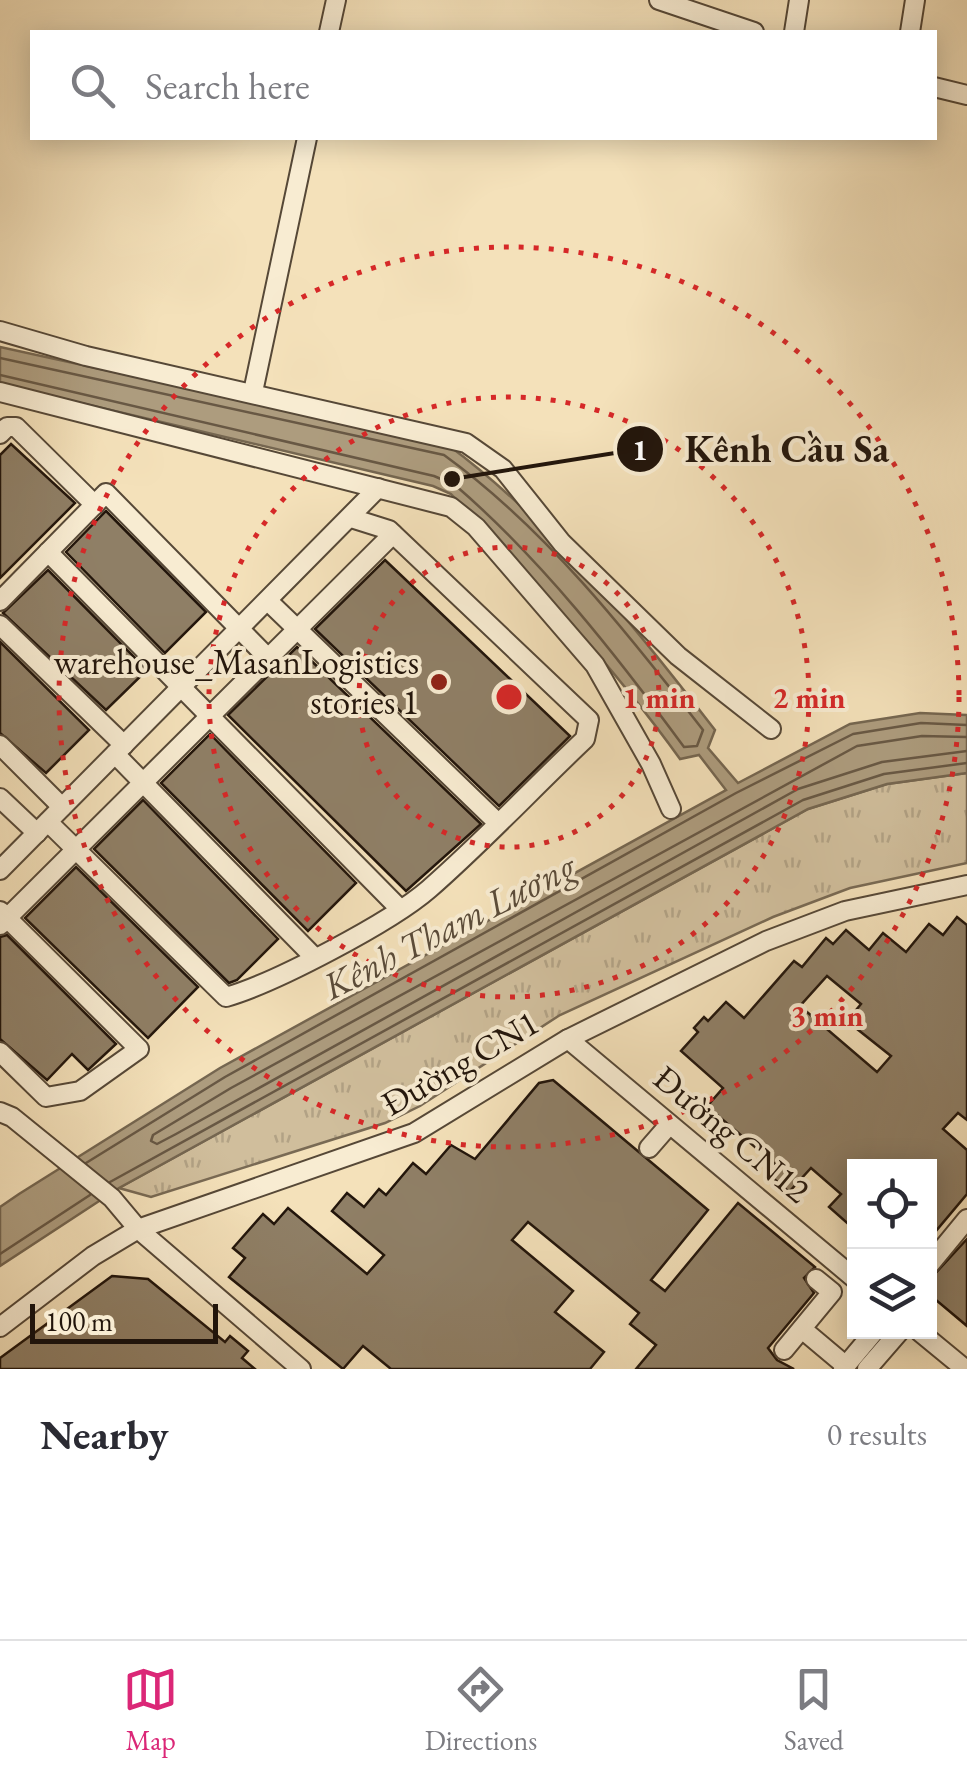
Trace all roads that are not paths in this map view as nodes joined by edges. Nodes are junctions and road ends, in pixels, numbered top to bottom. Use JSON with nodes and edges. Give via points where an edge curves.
{"nodes":[{"id":1,"x":336,"y":0,"type":"edge"},
{"id":2,"x":659,"y":0,"type":"edge"},
{"id":3,"x":799,"y":0,"type":"edge"},
{"id":4,"x":915,"y":0,"type":"edge"},
{"id":5,"x":330,"y":30,"type":"edge"},
{"id":6,"x":748,"y":30,"type":"edge"},
{"id":7,"x":794,"y":30,"type":"edge"},
{"id":8,"x":910,"y":30,"type":"edge"},
{"id":9,"x":937,"y":88,"type":"edge"},
{"id":10,"x":967,"y":95,"type":"edge"},
{"id":11,"x":307,"y":140,"type":"edge"},
{"id":12,"x":0,"y":332,"type":"edge"},
{"id":13,"x":0,"y":392,"type":"edge"},
{"id":14,"x":253,"y":392,"type":"junction"},
{"id":15,"x":0,"y":434,"type":"edge"},
{"id":16,"x":378,"y":488,"type":"junction"},
{"id":17,"x":95,"y":504,"type":"junction"},
{"id":18,"x":351,"y":518,"type":"junction"},
{"id":19,"x":393,"y":534,"type":"junction"},
{"id":20,"x":48,"y":552,"type":"junction"},
{"id":21,"x":268,"y":600,"type":"junction"},
{"id":22,"x":0,"y":601,"type":"edge"},
{"id":23,"x":0,"y":624,"type":"edge"},
{"id":24,"x":297,"y":628,"type":"junction"},
{"id":25,"x":240,"y":629,"type":"junction"},
{"id":26,"x":268,"y":658,"type":"junction"},
{"id":27,"x":184,"y":685,"type":"junction"},
{"id":28,"x":212,"y":714,"type":"junction"},
{"id":29,"x":770,"y":730,"type":"dead end"},
{"id":30,"x":0,"y":744,"type":"edge"},
{"id":31,"x":120,"y":749,"type":"junction"},
{"id":32,"x":142,"y":782,"type":"junction"},
{"id":33,"x":0,"y":798,"type":"edge"},
{"id":34,"x":62,"y":806,"type":"junction"},
{"id":35,"x":670,"y":809,"type":"dead end"},
{"id":36,"x":497,"y":822,"type":"junction"},
{"id":37,"x":42,"y":828,"type":"junction"},
{"id":38,"x":78,"y":851,"type":"junction"},
{"id":39,"x":0,"y":870,"type":"edge"},
{"id":40,"x":967,"y":885,"type":"edge"},
{"id":41,"x":399,"y":908,"type":"junction"},
{"id":42,"x":3,"y":918,"type":"edge"},
{"id":43,"x":314,"y":957,"type":"junction"},
{"id":44,"x":568,"y":1038,"type":"junction"},
{"id":45,"x":0,"y":1052,"type":"edge"},
{"id":46,"x":0,"y":1095,"type":"edge"},
{"id":47,"x":6,"y":1114,"type":"edge"},
{"id":48,"x":668,"y":1125,"type":"junction"},
{"id":49,"x":650,"y":1148,"type":"dead end"},
{"id":50,"x":967,"y":1219,"type":"edge"},
{"id":51,"x":138,"y":1229,"type":"junction"},
{"id":52,"x":937,"y":1255,"type":"edge"},
{"id":53,"x":847,"y":1272,"type":"edge"},
{"id":54,"x":816,"y":1279,"type":"dead end"},
{"id":55,"x":0,"y":1327,"type":"edge"},
{"id":56,"x":802,"y":1329,"type":"junction"},
{"id":57,"x":868,"y":1339,"type":"edge"},
{"id":58,"x":893,"y":1339,"type":"edge"},
{"id":59,"x":929,"y":1339,"type":"edge"},
{"id":60,"x":784,"y":1350,"type":"dead end"},
{"id":61,"x":844,"y":1367,"type":"edge"},
{"id":62,"x":301,"y":1369,"type":"edge"},
{"id":63,"x":868,"y":1369,"type":"edge"},
{"id":64,"x":965,"y":1369,"type":"edge"}],
"edges":[{"from":1,"to":5,"type":"street"},
{"from":2,"to":6,"type":"street"},
{"from":3,"to":7,"type":"street"},
{"from":4,"to":8,"type":"street"},
{"from":9,"to":10,"type":"street"},
{"from":11,"to":14,"type":"street"},
{"from":12,"to":14,"type":"street"},
{"from":13,"to":16,"type":"street"},
{"from":14,"to":29,"type":"street","via":[[466,444],[503,469],[562,543],[678,656]]},
{"from":15,"to":17,"type":"street","via":[[16,428]]},
{"from":16,"to":18,"type":"street"},
{"from":16,"to":35,"type":"street","via":[[431,498],[476,527],[594,666]]},
{"from":17,"to":20,"type":"street"},
{"from":17,"to":25,"type":"street","via":[[106,492]]},
{"from":18,"to":19,"type":"street"},
{"from":18,"to":21,"type":"street"},
{"from":19,"to":24,"type":"street"},
{"from":19,"to":36,"type":"street","via":[[588,720],[585,739]]},
{"from":20,"to":22,"type":"street"},
{"from":20,"to":27,"type":"street"},
{"from":21,"to":24,"type":"street"},
{"from":21,"to":25,"type":"street"},
{"from":23,"to":31,"type":"street"},
{"from":24,"to":26,"type":"street"},
{"from":24,"to":36,"type":"street"},
{"from":25,"to":26,"type":"street"},
{"from":25,"to":27,"type":"street"},
{"from":26,"to":28,"type":"street"},
{"from":27,"to":28,"type":"street"},
{"from":27,"to":31,"type":"street"},
{"from":28,"to":32,"type":"street"},
{"from":28,"to":41,"type":"street"},
{"from":30,"to":34,"type":"street"},
{"from":31,"to":32,"type":"street"},
{"from":31,"to":34,"type":"street"},
{"from":32,"to":38,"type":"street"},
{"from":32,"to":43,"type":"street"},
{"from":33,"to":37,"type":"street"},
{"from":34,"to":37,"type":"street"},
{"from":36,"to":41,"type":"street","via":[[427,891]]},
{"from":37,"to":38,"type":"street"},
{"from":37,"to":39,"type":"street"},
{"from":38,"to":42,"type":"street"},
{"from":38,"to":43,"type":"street","via":[[226,997]]},
{"from":40,"to":44,"type":"street","name":"Đường CN1","via":[[796,928]]},
{"from":41,"to":43,"type":"street"},
{"from":42,"to":45,"type":"street","via":[[139,1048],[80,1091],[46,1097]]},
{"from":44,"to":48,"type":"street","name":"Đường CN12"},
{"from":44,"to":51,"type":"street","name":"Đường CN1","via":[[414,1132]]},
{"from":46,"to":47,"type":"street"},
{"from":47,"to":51,"type":"street","via":[[112,1198]]},
{"from":48,"to":49,"type":"street"},
{"from":48,"to":53,"type":"street","name":"Đường CN12"},
{"from":50,"to":52,"type":"street"},
{"from":51,"to":55,"type":"street","name":"Đường CN1"},
{"from":51,"to":62,"type":"street"},
{"from":54,"to":56,"type":"street","via":[[832,1292]]},
{"from":56,"to":60,"type":"street"},
{"from":56,"to":61,"type":"street"},
{"from":57,"to":61,"type":"street"},
{"from":58,"to":63,"type":"street"},
{"from":59,"to":64,"type":"street"}]}
